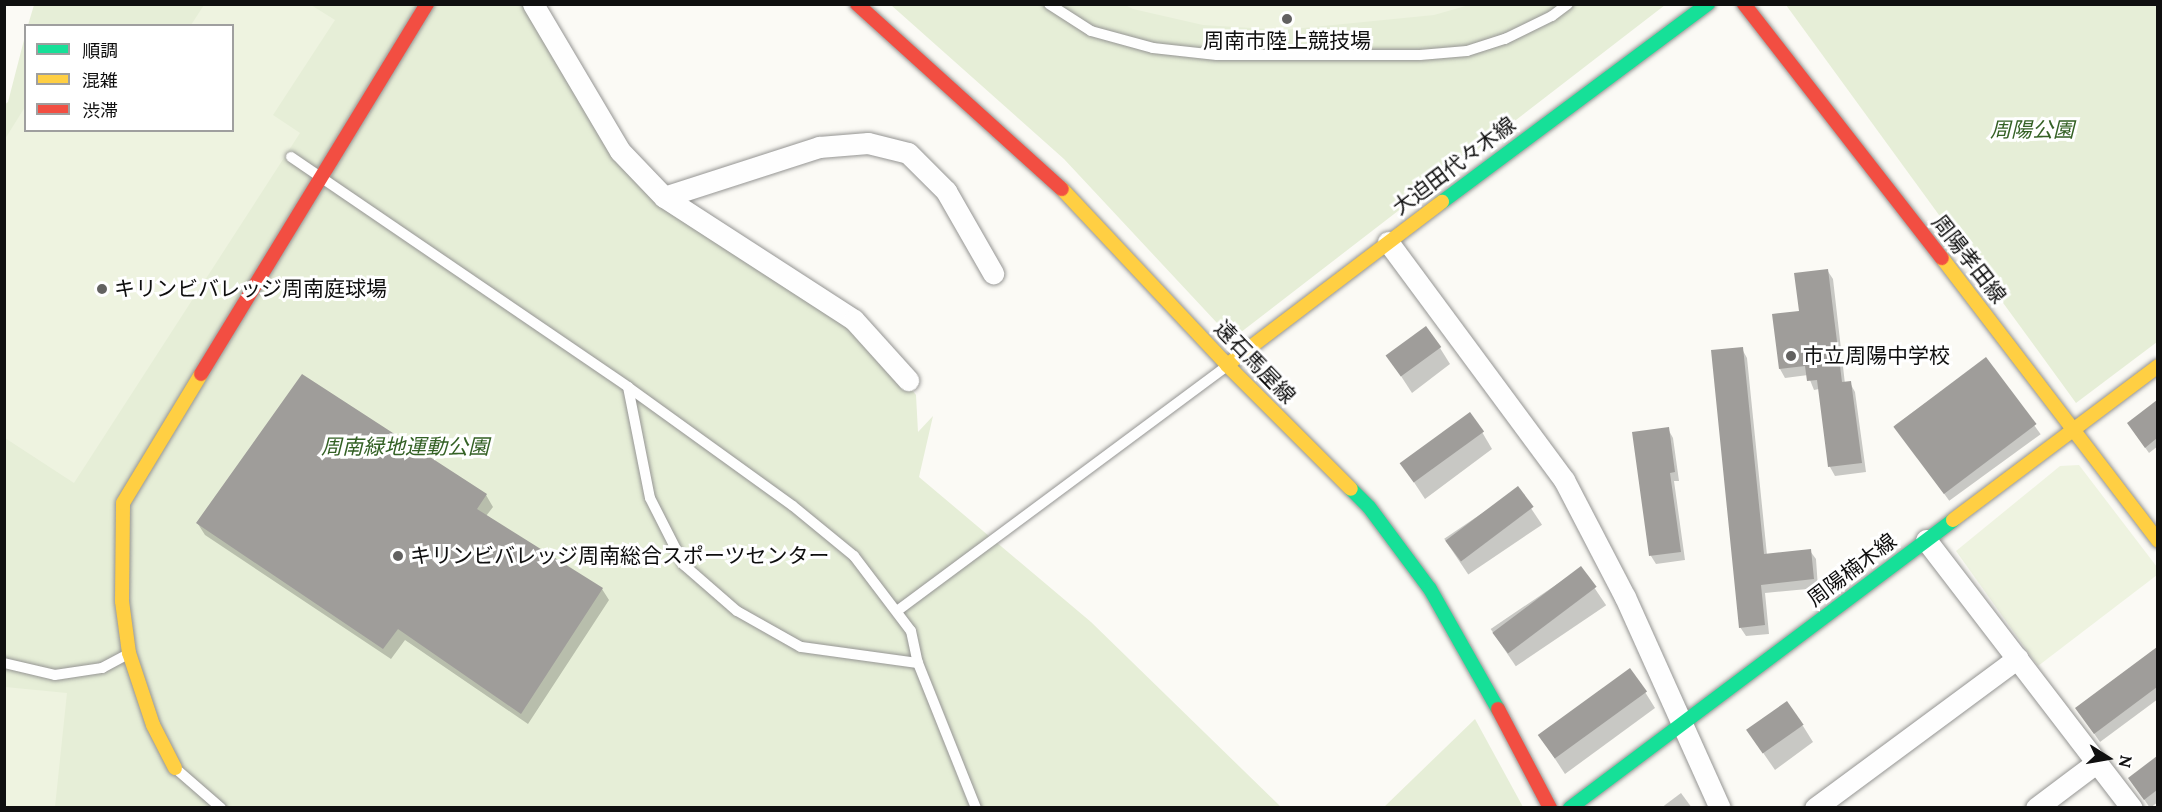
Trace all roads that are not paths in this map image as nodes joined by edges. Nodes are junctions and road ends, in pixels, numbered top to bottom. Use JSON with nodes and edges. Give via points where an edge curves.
{"nodes":[{"id":1,"x":427,"y":4,"type":"edge"},
{"id":2,"x":533,"y":4,"type":"edge"},
{"id":3,"x":857,"y":4,"type":"edge"},
{"id":4,"x":1049,"y":4,"type":"edge"},
{"id":5,"x":1568,"y":4,"type":"edge"},
{"id":6,"x":1708,"y":4,"type":"edge"},
{"id":7,"x":1744,"y":4,"type":"edge"},
{"id":8,"x":291,"y":157,"type":"dead end"},
{"id":9,"x":320,"y":176,"type":"junction"},
{"id":10,"x":664,"y":197,"type":"junction"},
{"id":11,"x":1388,"y":242,"type":"junction"},
{"id":12,"x":993,"y":273,"type":"dead end"},
{"id":13,"x":1227,"y":365,"type":"junction"},
{"id":14,"x":2157,"y":366,"type":"edge"},
{"id":15,"x":908,"y":380,"type":"dead end"},
{"id":16,"x":628,"y":387,"type":"junction"},
{"id":17,"x":2074,"y":431,"type":"junction"},
{"id":18,"x":1926,"y":540,"type":"junction"},
{"id":19,"x":2157,"y":541,"type":"edge"},
{"id":20,"x":897,"y":611,"type":"junction"},
{"id":21,"x":129,"y":653,"type":"junction"},
{"id":22,"x":2018,"y":658,"type":"junction"},
{"id":23,"x":4,"y":663,"type":"edge"},
{"id":24,"x":918,"y":663,"type":"junction"},
{"id":25,"x":1682,"y":726,"type":"junction"},
{"id":26,"x":2097,"y":762,"type":"junction"},
{"id":27,"x":175,"y":768,"type":"joint"},
{"id":28,"x":221,"y":807,"type":"edge"},
{"id":29,"x":976,"y":807,"type":"edge"},
{"id":30,"x":1550,"y":807,"type":"edge"},
{"id":31,"x":1570,"y":807,"type":"edge"},
{"id":32,"x":1720,"y":807,"type":"edge"},
{"id":33,"x":1815,"y":807,"type":"edge"},
{"id":34,"x":2036,"y":807,"type":"edge"},
{"id":35,"x":2132,"y":807,"type":"edge"}],
"edges":[{"from":1,"to":9,"type":"street"},
{"from":2,"to":10,"type":"street","via":[[620,151]]},
{"from":3,"to":13,"type":"street","name":"遠石馬屋線","via":[[1069,195]]},
{"from":4,"to":5,"type":"lane","via":[[1091,31],[1153,48],[1217,55],[1420,55],[1467,51],[1504,39]]},
{"from":6,"to":11,"type":"street","name":"大迫田代々木線"},
{"from":7,"to":17,"type":"street","name":"周陽孝田線"},
{"from":8,"to":9,"type":"lane"},
{"from":9,"to":16,"type":"lane"},
{"from":9,"to":21,"type":"street","via":[[123,503],[122,601]]},
{"from":10,"to":12,"type":"street","via":[[819,147],[868,143],[908,153],[946,192]]},
{"from":10,"to":15,"type":"street","via":[[854,320]]},
{"from":11,"to":13,"type":"street","name":"大迫田代々木線"},
{"from":11,"to":25,"type":"street","via":[[1564,480],[1625,597]]},
{"from":13,"to":20,"type":"lane"},
{"from":13,"to":30,"type":"street","name":"遠石馬屋線","via":[[1369,507],[1416,571],[1494,700]]},
{"from":14,"to":17,"type":"street","name":"周陽楠木線"},
{"from":16,"to":20,"type":"lane","via":[[793,506],[854,556]]},
{"from":16,"to":24,"type":"lane","via":[[650,498],[684,565],[737,611],[801,647]]},
{"from":17,"to":18,"type":"street","name":"周陽楠木線"},
{"from":17,"to":19,"type":"street","name":"周陽孝田線"},
{"from":18,"to":22,"type":"street"},
{"from":18,"to":25,"type":"street","name":"周陽楠木線"},
{"from":20,"to":24,"type":"lane","via":[[911,632]]},
{"from":21,"to":23,"type":"lane","via":[[102,668],[55,675]]},
{"from":21,"to":27,"type":"street","via":[[153,725]]},
{"from":22,"to":26,"type":"street"},
{"from":22,"to":33,"type":"street"},
{"from":24,"to":29,"type":"lane"},
{"from":25,"to":31,"type":"street","name":"周陽楠木線"},
{"from":25,"to":32,"type":"street"},
{"from":26,"to":34,"type":"street"},
{"from":26,"to":35,"type":"street"},
{"from":27,"to":28,"type":"lane"}]}
